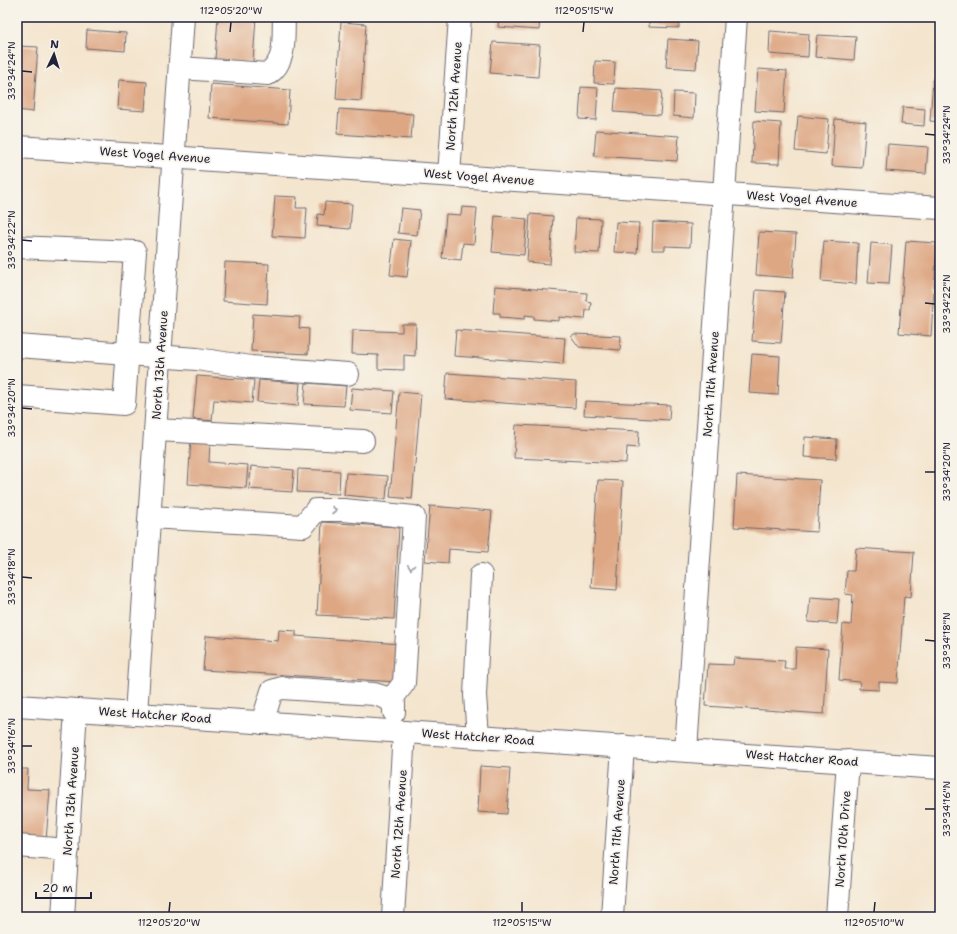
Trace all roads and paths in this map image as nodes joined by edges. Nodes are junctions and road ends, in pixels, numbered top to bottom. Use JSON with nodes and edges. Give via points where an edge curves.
{"nodes":[{"id":1,"x":183,"y":17,"type":"edge"},
{"id":2,"x":284,"y":17,"type":"edge"},
{"id":3,"x":460,"y":17,"type":"edge"},
{"id":4,"x":736,"y":17,"type":"edge"},
{"id":5,"x":180,"y":68,"type":"junction"},
{"id":6,"x":17,"y":147,"type":"edge"},
{"id":7,"x":174,"y":156,"type":"junction"},
{"id":8,"x":449,"y":175,"type":"junction"},
{"id":9,"x":724,"y":194,"type":"junction"},
{"id":10,"x":940,"y":208,"type":"edge"},
{"id":11,"x":17,"y":248,"type":"edge"},
{"id":12,"x":17,"y":346,"type":"edge"},
{"id":13,"x":128,"y":354,"type":"junction"},
{"id":14,"x":162,"y":356,"type":"junction"},
{"id":15,"x":348,"y":374,"type":"dead end"},
{"id":16,"x":17,"y":396,"type":"edge"},
{"id":17,"x":156,"y":430,"type":"junction"},
{"id":18,"x":363,"y":441,"type":"dead end"},
{"id":19,"x":150,"y":517,"type":"junction"},
{"id":20,"x":481,"y":575,"type":"dead end"},
{"id":21,"x":390,"y":701,"type":"junction"},
{"id":22,"x":17,"y":706,"type":"edge"},
{"id":23,"x":76,"y":710,"type":"junction"},
{"id":24,"x":136,"y":714,"type":"junction"},
{"id":25,"x":262,"y":723,"type":"junction"},
{"id":26,"x":400,"y":732,"type":"junction"},
{"id":27,"x":478,"y":737,"type":"junction"},
{"id":28,"x":623,"y":746,"type":"junction"},
{"id":29,"x":686,"y":750,"type":"junction"},
{"id":30,"x":848,"y":762,"type":"junction"},
{"id":31,"x":940,"y":768,"type":"edge"},
{"id":32,"x":17,"y":846,"type":"edge"},
{"id":33,"x":68,"y":850,"type":"junction"},
{"id":34,"x":63,"y":917,"type":"edge"},
{"id":35,"x":393,"y":917,"type":"edge"},
{"id":36,"x":612,"y":917,"type":"edge"},
{"id":37,"x":838,"y":917,"type":"edge"}],
"edges":[{"from":1,"to":5,"type":"street","name":"North 13th Avenue"},
{"from":2,"to":5,"type":"street","via":[[281,58],[277,68],[268,74]]},
{"from":3,"to":8,"type":"street","name":"North 12th Avenue"},
{"from":4,"to":9,"type":"street","name":"North 11th Avenue"},
{"from":5,"to":7,"type":"street","name":"North 13th Avenue"},
{"from":6,"to":7,"type":"street","name":"West Vogel Avenue"},
{"from":7,"to":8,"type":"street","name":"West Vogel Avenue"},
{"from":7,"to":14,"type":"street","name":"North 13th Avenue"},
{"from":8,"to":9,"type":"street","name":"West Vogel Avenue"},
{"from":9,"to":10,"type":"street","name":"West Vogel Avenue"},
{"from":9,"to":29,"type":"street","name":"North 11th Avenue"},
{"from":11,"to":13,"type":"street","via":[[135,252]]},
{"from":12,"to":13,"type":"street"},
{"from":13,"to":14,"type":"street"},
{"from":13,"to":16,"type":"street","via":[[124,404]]},
{"from":14,"to":15,"type":"street","via":[[251,368]]},
{"from":14,"to":17,"type":"street","name":"North 13th Avenue"},
{"from":17,"to":18,"type":"street"},
{"from":17,"to":19,"type":"street","name":"North 13th Avenue"},
{"from":19,"to":21,"type":"street","one_way":true,"via":[[303,526],[316,510],[414,517],[404,682]]},
{"from":19,"to":24,"type":"street","name":"North 13th Avenue"},
{"from":20,"to":27,"type":"street","via":[[475,695]]},
{"from":21,"to":25,"type":"street","via":[[374,694],[282,688],[272,691]]},
{"from":21,"to":26,"type":"street","name":"North 12th Avenue","via":[[394,703]]},
{"from":22,"to":23,"type":"street","name":"West Hatcher Road"},
{"from":23,"to":24,"type":"street","name":"West Hatcher Road"},
{"from":23,"to":33,"type":"street","name":"North 13th Avenue"},
{"from":24,"to":25,"type":"street","name":"West Hatcher Road"},
{"from":25,"to":26,"type":"street","name":"West Hatcher Road"},
{"from":26,"to":27,"type":"street","name":"West Hatcher Road"},
{"from":26,"to":35,"type":"street","name":"North 12th Avenue"},
{"from":27,"to":28,"type":"street","name":"West Hatcher Road"},
{"from":28,"to":29,"type":"street","name":"West Hatcher Road"},
{"from":28,"to":36,"type":"street","name":"North 11th Avenue"},
{"from":29,"to":30,"type":"street","name":"West Hatcher Road"},
{"from":30,"to":31,"type":"street","name":"West Hatcher Road"},
{"from":30,"to":37,"type":"street","name":"North 10th Drive"},
{"from":32,"to":33,"type":"street"},
{"from":33,"to":34,"type":"street","name":"North 13th Avenue"}]}
